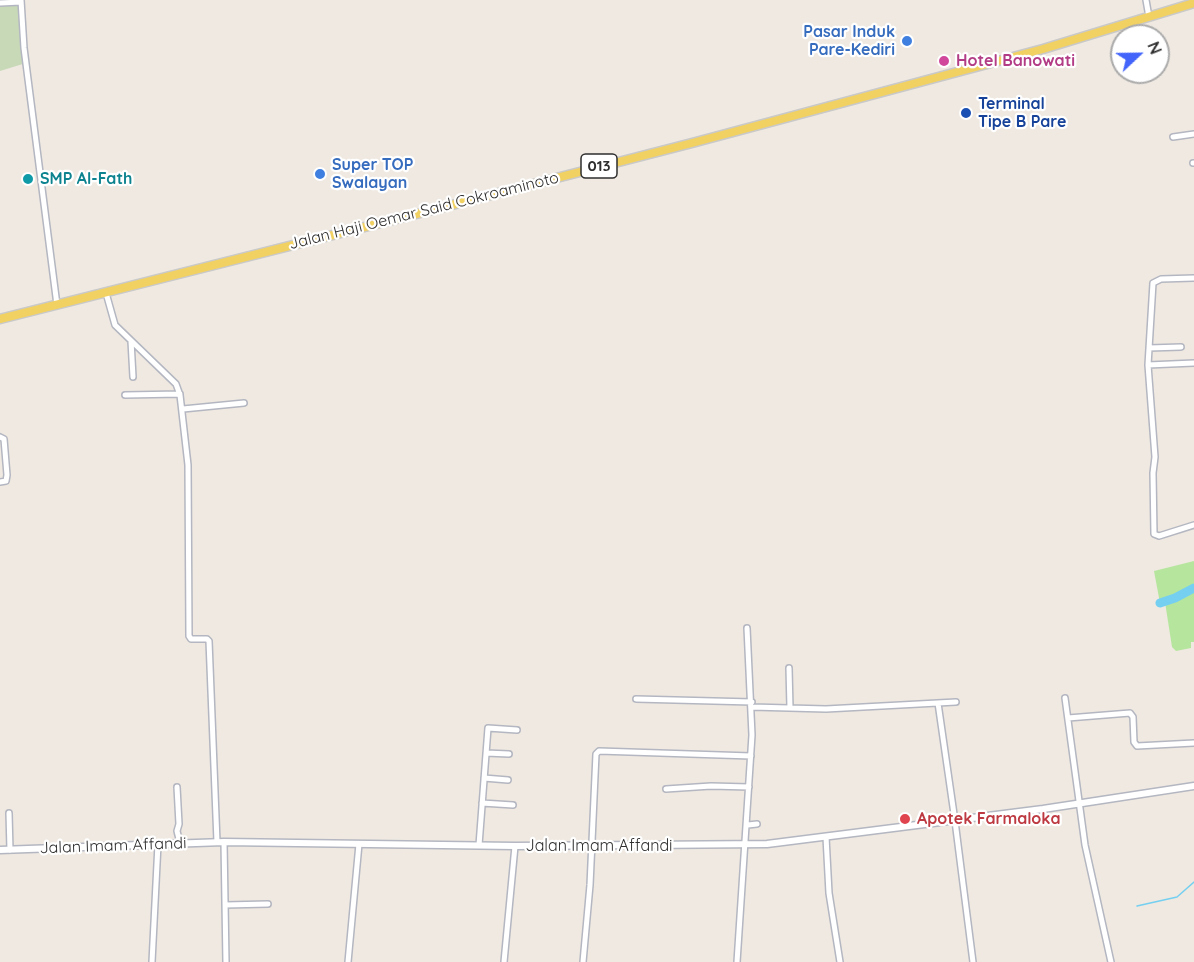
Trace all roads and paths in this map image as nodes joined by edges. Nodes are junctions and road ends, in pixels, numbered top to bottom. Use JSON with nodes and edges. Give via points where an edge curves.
{"nodes":[{"id":1,"x":1146,"y":0,"type":"edge"},
{"id":2,"x":21,"y":1,"type":"edge"},
{"id":3,"x":0,"y":3,"type":"edge"},
{"id":4,"x":1194,"y":3,"type":"edge"},
{"id":5,"x":1177,"y":4,"type":"edge"},
{"id":6,"x":1149,"y":17,"type":"junction"},
{"id":7,"x":1194,"y":134,"type":"edge"},
{"id":8,"x":1173,"y":137,"type":"dead end"},
{"id":9,"x":1194,"y":278,"type":"edge"},
{"id":10,"x":106,"y":293,"type":"junction"},
{"id":11,"x":57,"y":305,"type":"junction"},
{"id":12,"x":0,"y":319,"type":"edge"},
{"id":13,"x":131,"y":341,"type":"junction"},
{"id":14,"x":1181,"y":346,"type":"dead end"},
{"id":15,"x":1149,"y":348,"type":"junction"},
{"id":16,"x":1194,"y":363,"type":"edge"},
{"id":17,"x":1148,"y":365,"type":"junction"},
{"id":18,"x":133,"y":377,"type":"dead end"},
{"id":19,"x":180,"y":394,"type":"junction"},
{"id":20,"x":125,"y":395,"type":"dead end"},
{"id":21,"x":244,"y":403,"type":"dead end"},
{"id":22,"x":183,"y":409,"type":"junction"},
{"id":23,"x":0,"y":437,"type":"edge"},
{"id":24,"x":0,"y":482,"type":"edge"},
{"id":25,"x":1194,"y":525,"type":"edge"},
{"id":26,"x":747,"y":628,"type":"dead end"},
{"id":27,"x":789,"y":668,"type":"dead end"},
{"id":28,"x":1065,"y":698,"type":"dead end"},
{"id":29,"x":636,"y":699,"type":"dead end"},
{"id":30,"x":956,"y":702,"type":"dead end"},
{"id":31,"x":938,"y":703,"type":"junction"},
{"id":32,"x":752,"y":705,"type":"junction"},
{"id":33,"x":790,"y":708,"type":"junction"},
{"id":34,"x":1068,"y":718,"type":"junction"},
{"id":35,"x":517,"y":730,"type":"dead end"},
{"id":36,"x":1194,"y":743,"type":"edge"},
{"id":37,"x":486,"y":753,"type":"junction"},
{"id":38,"x":509,"y":754,"type":"dead end"},
{"id":39,"x":751,"y":756,"type":"junction"},
{"id":40,"x":484,"y":778,"type":"junction"},
{"id":41,"x":508,"y":780,"type":"dead end"},
{"id":42,"x":1194,"y":786,"type":"edge"},
{"id":43,"x":177,"y":787,"type":"dead end"},
{"id":44,"x":749,"y":787,"type":"junction"},
{"id":45,"x":666,"y":789,"type":"dead end"},
{"id":46,"x":483,"y":803,"type":"junction"},
{"id":47,"x":1078,"y":804,"type":"junction"},
{"id":48,"x":513,"y":805,"type":"dead end"},
{"id":49,"x":9,"y":813,"type":"dead end"},
{"id":50,"x":955,"y":820,"type":"junction"},
{"id":51,"x":757,"y":824,"type":"dead end"},
{"id":52,"x":747,"y":825,"type":"junction"},
{"id":53,"x":826,"y":837,"type":"junction"},
{"id":54,"x":220,"y":842,"type":"junction"},
{"id":55,"x":180,"y":843,"type":"junction"},
{"id":56,"x":158,"y":844,"type":"junction"},
{"id":57,"x":359,"y":844,"type":"junction"},
{"id":58,"x":591,"y":845,"type":"junction"},
{"id":59,"x":746,"y":845,"type":"junction"},
{"id":60,"x":479,"y":846,"type":"junction"},
{"id":61,"x":515,"y":846,"type":"junction"},
{"id":62,"x":0,"y":850,"type":"edge"},
{"id":63,"x":10,"y":850,"type":"junction"},
{"id":64,"x":268,"y":904,"type":"dead end"},
{"id":65,"x":225,"y":905,"type":"junction"},
{"id":66,"x":152,"y":962,"type":"edge"},
{"id":67,"x":226,"y":962,"type":"edge"},
{"id":68,"x":348,"y":962,"type":"edge"},
{"id":69,"x":504,"y":962,"type":"edge"},
{"id":70,"x":583,"y":962,"type":"edge"},
{"id":71,"x":737,"y":962,"type":"edge"},
{"id":72,"x":840,"y":962,"type":"edge"},
{"id":73,"x":973,"y":962,"type":"edge"},
{"id":74,"x":1111,"y":962,"type":"edge"}],
"edges":[{"from":1,"to":6,"type":"street"},
{"from":2,"to":3,"type":"street"},
{"from":2,"to":11,"type":"street"},
{"from":4,"to":5,"type":"main road","name":"Jalan Haji Oemar Said Cokroaminoto","number":"013"},
{"from":5,"to":6,"type":"main road","name":"Jalan Haji Oemar Said Cokroaminoto","number":"013"},
{"from":6,"to":10,"type":"main road","name":"Jalan Haji Oemar Said Cokroaminoto","number":"013","via":[[692,143]]},
{"from":7,"to":8,"type":"street"},
{"from":9,"to":15,"type":"street","via":[[1161,279],[1153,283]]},
{"from":10,"to":11,"type":"main road","name":"Jalan Haji Oemar Said Cokroaminoto","number":"013"},
{"from":10,"to":13,"type":"street","via":[[115,325]]},
{"from":11,"to":12,"type":"main road","name":"Jalan Haji Oemar Said Cokroaminoto","number":"013"},
{"from":13,"to":18,"type":"street"},
{"from":13,"to":19,"type":"street","via":[[176,384]]},
{"from":14,"to":15,"type":"street"},
{"from":15,"to":17,"type":"street"},
{"from":16,"to":17,"type":"street"},
{"from":17,"to":25,"type":"street","via":[[1155,457],[1154,534],[1159,536]]},
{"from":19,"to":20,"type":"street"},
{"from":19,"to":22,"type":"street"},
{"from":21,"to":22,"type":"street"},
{"from":22,"to":54,"type":"street","via":[[189,495],[189,636],[209,641]]},
{"from":23,"to":24,"type":"street","via":[[4,439],[7,476],[6,481]]},
{"from":26,"to":32,"type":"street"},
{"from":27,"to":33,"type":"street"},
{"from":28,"to":34,"type":"street"},
{"from":29,"to":32,"type":"street"},
{"from":30,"to":31,"type":"street"},
{"from":31,"to":33,"type":"street"},
{"from":31,"to":50,"type":"street"},
{"from":32,"to":33,"type":"street"},
{"from":32,"to":39,"type":"street"},
{"from":34,"to":36,"type":"street","via":[[1130,713],[1137,746]]},
{"from":34,"to":47,"type":"street"},
{"from":35,"to":37,"type":"street","via":[[489,727]]},
{"from":37,"to":38,"type":"street"},
{"from":37,"to":40,"type":"street"},
{"from":39,"to":44,"type":"street"},
{"from":39,"to":58,"type":"street","via":[[597,752]]},
{"from":40,"to":41,"type":"street"},
{"from":40,"to":46,"type":"street"},
{"from":42,"to":47,"type":"street","name":"Jalan Imam Affandi"},
{"from":43,"to":55,"type":"street"},
{"from":44,"to":45,"type":"street"},
{"from":44,"to":52,"type":"street"},
{"from":46,"to":48,"type":"street"},
{"from":46,"to":60,"type":"street"},
{"from":47,"to":50,"type":"street","name":"Jalan Imam Affandi"},
{"from":47,"to":74,"type":"street"},
{"from":49,"to":63,"type":"street"},
{"from":50,"to":53,"type":"street","name":"Jalan Imam Affandi"},
{"from":50,"to":73,"type":"street"},
{"from":51,"to":52,"type":"street"},
{"from":52,"to":59,"type":"street"},
{"from":53,"to":59,"type":"street","name":"Jalan Imam Affandi"},
{"from":53,"to":72,"type":"street","via":[[829,893]]},
{"from":54,"to":55,"type":"street","name":"Jalan Imam Affandi"},
{"from":54,"to":57,"type":"street","name":"Jalan Imam Affandi"},
{"from":54,"to":65,"type":"street"},
{"from":55,"to":56,"type":"street","name":"Jalan Imam Affandi"},
{"from":56,"to":63,"type":"street","name":"Jalan Imam Affandi"},
{"from":56,"to":66,"type":"street"},
{"from":57,"to":60,"type":"street","name":"Jalan Imam Affandi"},
{"from":57,"to":68,"type":"street"},
{"from":58,"to":59,"type":"street","name":"Jalan Imam Affandi"},
{"from":58,"to":61,"type":"street","name":"Jalan Imam Affandi"},
{"from":58,"to":70,"type":"street"},
{"from":59,"to":71,"type":"street"},
{"from":60,"to":61,"type":"street","name":"Jalan Imam Affandi"},
{"from":61,"to":69,"type":"street"},
{"from":62,"to":63,"type":"street","name":"Jalan Imam Affandi"},
{"from":64,"to":65,"type":"street"},
{"from":65,"to":67,"type":"street"}]}
